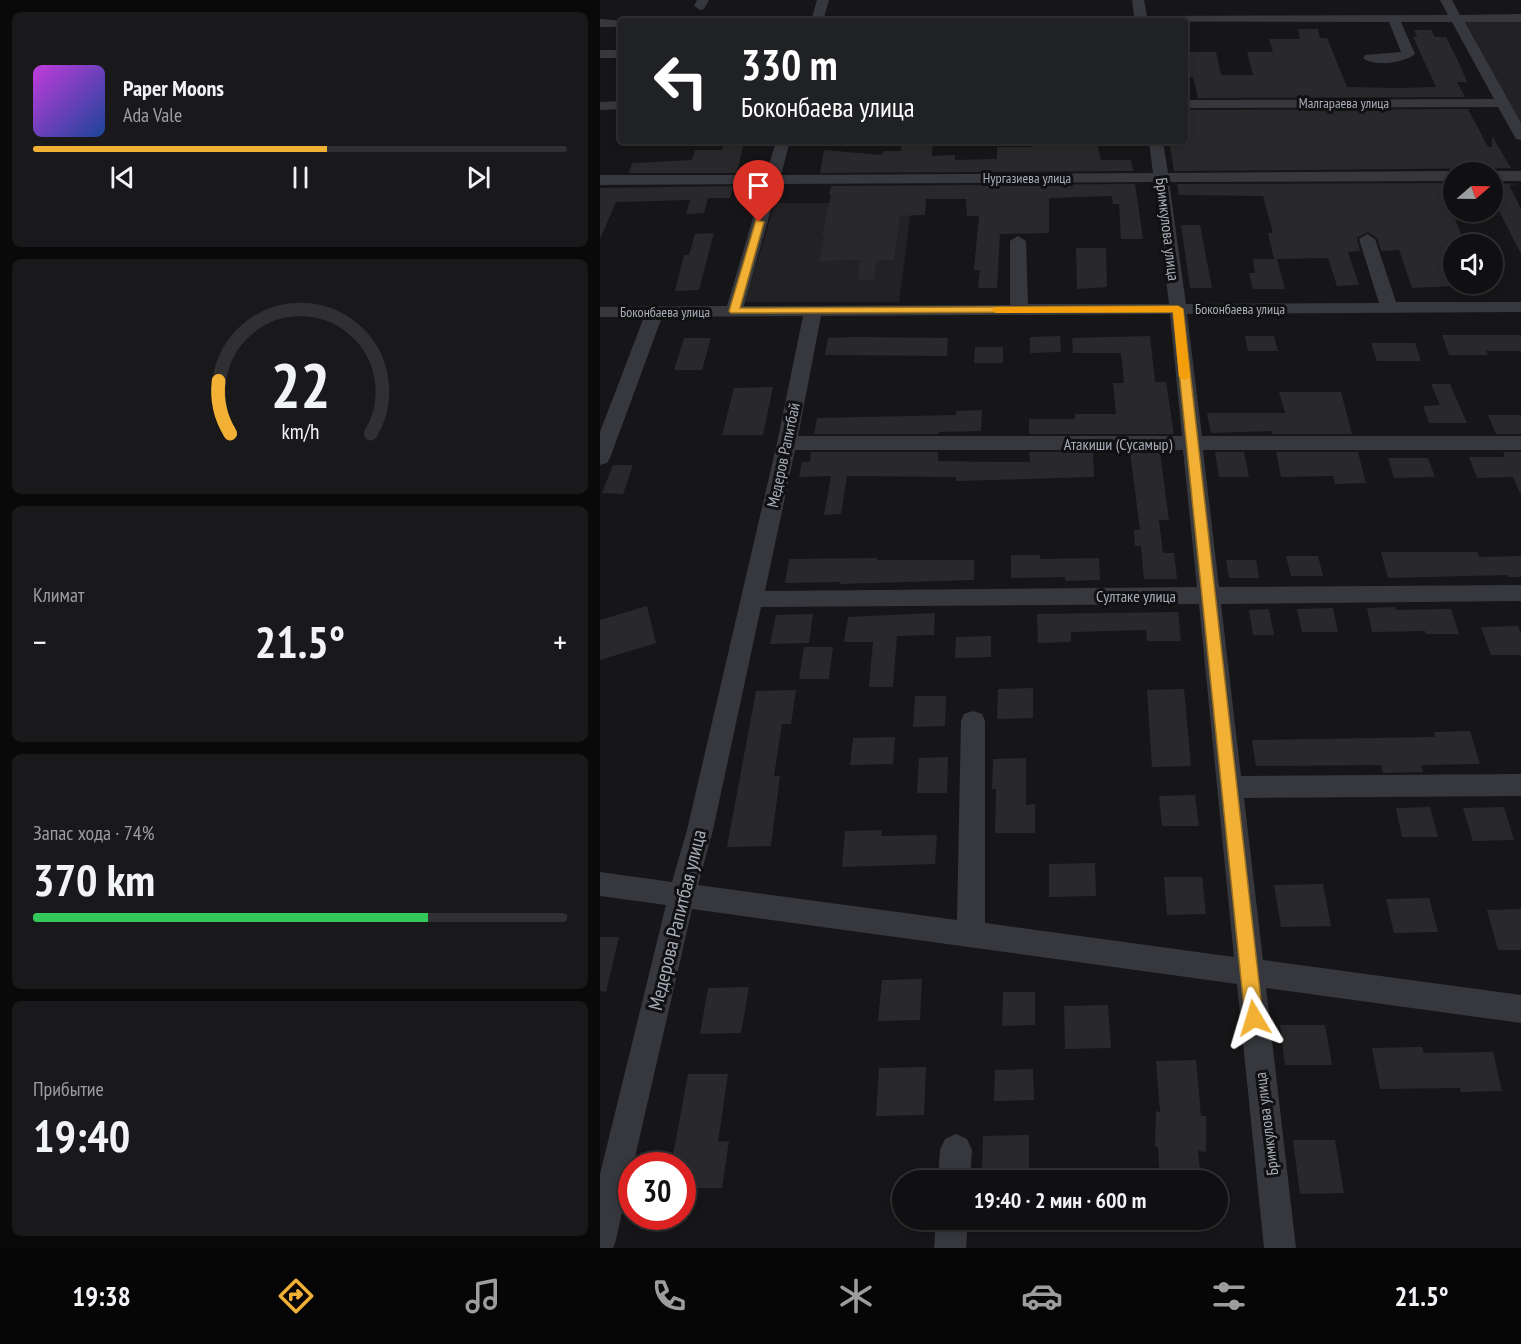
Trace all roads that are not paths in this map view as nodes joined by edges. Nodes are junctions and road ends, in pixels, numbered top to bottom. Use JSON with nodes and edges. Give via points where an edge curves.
{"nodes":[{"id":1,"x":823,"y":0,"type":"edge"},
{"id":2,"x":1138,"y":0,"type":"edge"},
{"id":3,"x":1446,"y":0,"type":"edge"},
{"id":4,"x":818,"y":18,"type":"edge"},
{"id":5,"x":1141,"y":18,"type":"edge"},
{"id":6,"x":1457,"y":18,"type":"junction"},
{"id":7,"x":1521,"y":18,"type":"edge"},
{"id":8,"x":1188,"y":20,"type":"edge"},
{"id":9,"x":1394,"y":20,"type":"junction"},
{"id":10,"x":600,"y":23,"type":"edge"},
{"id":11,"x":618,"y":23,"type":"edge"},
{"id":12,"x":600,"y":54,"type":"edge"},
{"id":13,"x":618,"y":54,"type":"edge"},
{"id":14,"x":1370,"y":58,"type":"dead end"},
{"id":15,"x":1521,"y":98,"type":"edge"},
{"id":16,"x":1502,"y":100,"type":"junction"},
{"id":17,"x":1188,"y":104,"type":"edge"},
{"id":18,"x":600,"y":105,"type":"edge"},
{"id":19,"x":618,"y":105,"type":"edge"},
{"id":20,"x":1521,"y":136,"type":"edge"},
{"id":21,"x":782,"y":144,"type":"edge"},
{"id":22,"x":1156,"y":144,"type":"edge"},
{"id":23,"x":1443,"y":176,"type":"edge"},
{"id":24,"x":1503,"y":176,"type":"edge"},
{"id":25,"x":1521,"y":176,"type":"edge"},
{"id":26,"x":772,"y":178,"type":"junction"},
{"id":27,"x":1161,"y":178,"type":"junction"},
{"id":28,"x":600,"y":180,"type":"edge"},
{"id":29,"x":1367,"y":239,"type":"dead end"},
{"id":30,"x":1018,"y":241,"type":"dead end"},
{"id":31,"x":1521,"y":307,"type":"edge"},
{"id":32,"x":1389,"y":308,"type":"junction"},
{"id":33,"x":1178,"y":309,"type":"junction"},
{"id":34,"x":1019,"y":310,"type":"junction"},
{"id":35,"x":734,"y":311,"type":"junction"},
{"id":36,"x":813,"y":311,"type":"junction"},
{"id":37,"x":600,"y":312,"type":"edge"},
{"id":38,"x":655,"y":312,"type":"junction"},
{"id":39,"x":786,"y":443,"type":"junction"},
{"id":40,"x":1521,"y":443,"type":"edge"},
{"id":41,"x":1192,"y":444,"type":"junction"},
{"id":42,"x":601,"y":451,"type":"edge"},
{"id":43,"x":1521,"y":593,"type":"edge"},
{"id":44,"x":1208,"y":596,"type":"junction"},
{"id":45,"x":752,"y":599,"type":"junction"},
{"id":46,"x":973,"y":721,"type":"dead end"},
{"id":47,"x":1521,"y":785,"type":"edge"},
{"id":48,"x":1229,"y":787,"type":"junction"},
{"id":49,"x":600,"y":884,"type":"edge"},
{"id":50,"x":682,"y":895,"type":"junction"},
{"id":51,"x":971,"y":935,"type":"junction"},
{"id":52,"x":1249,"y":972,"type":"junction"},
{"id":53,"x":1521,"y":1009,"type":"edge"},
{"id":54,"x":951,"y":1230,"type":"edge"},
{"id":55,"x":600,"y":1240,"type":"edge"},
{"id":56,"x":950,"y":1248,"type":"edge"},
{"id":57,"x":1280,"y":1248,"type":"edge"}],
"edges":[{"from":1,"to":4,"type":"street"},
{"from":2,"to":5,"type":"street"},
{"from":3,"to":6,"type":"street"},
{"from":6,"to":7,"type":"street"},
{"from":6,"to":9,"type":"street"},
{"from":6,"to":16,"type":"street"},
{"from":8,"to":9,"type":"street"},
{"from":9,"to":14,"type":"street","via":[[1408,54]]},
{"from":10,"to":11,"type":"street"},
{"from":12,"to":13,"type":"street"},
{"from":15,"to":16,"type":"street","name":"Малгараева улица"},
{"from":16,"to":17,"type":"street","name":"Малгараева улица"},
{"from":16,"to":20,"type":"street"},
{"from":18,"to":19,"type":"street"},
{"from":21,"to":26,"type":"street"},
{"from":22,"to":27,"type":"street","name":"Бримкулова улица"},
{"from":23,"to":27,"type":"street","name":"Нургазиева улица"},
{"from":24,"to":25,"type":"street"},
{"from":26,"to":27,"type":"street","name":"Нургазиева улица"},
{"from":26,"to":28,"type":"street","name":"Нургазиева улица"},
{"from":26,"to":35,"type":"street"},
{"from":27,"to":33,"type":"street","name":"Бримкулова улица"},
{"from":29,"to":32,"type":"street"},
{"from":30,"to":34,"type":"street"},
{"from":31,"to":32,"type":"street","name":"Боконбаева улица"},
{"from":32,"to":33,"type":"street","name":"Боконбаева улица"},
{"from":33,"to":34,"type":"street","name":"Боконбаева улица"},
{"from":33,"to":41,"type":"street","name":"Бримкулова улица"},
{"from":34,"to":36,"type":"street","name":"Боконбаева улица"},
{"from":35,"to":36,"type":"street","name":"Боконбаева улица"},
{"from":35,"to":38,"type":"street","name":"Боконбаева улица"},
{"from":36,"to":39,"type":"street","name":"Медеров Рапитбай"},
{"from":37,"to":38,"type":"street","name":"Боконбаева улица"},
{"from":38,"to":42,"type":"street"},
{"from":39,"to":41,"type":"street","name":"Атакиши (Сусамыр)"},
{"from":39,"to":45,"type":"street","name":"Медеров Рапитбай"},
{"from":40,"to":41,"type":"street","name":"Атакиши (Сусамыр)"},
{"from":41,"to":44,"type":"street","name":"Бримкулова улица"},
{"from":43,"to":44,"type":"street","name":"Султаке улица"},
{"from":44,"to":45,"type":"street","name":"Султаке улица"},
{"from":44,"to":48,"type":"street","name":"Бримкулова улица"},
{"from":45,"to":50,"type":"street","name":"Медерова Рапитбая улица"},
{"from":46,"to":51,"type":"street"},
{"from":47,"to":48,"type":"street"},
{"from":48,"to":52,"type":"street","name":"Бримкулова улица"},
{"from":49,"to":50,"type":"street"},
{"from":50,"to":51,"type":"street"},
{"from":50,"to":55,"type":"street","name":"Медерова Рапитбая улица"},
{"from":51,"to":52,"type":"street"},
{"from":52,"to":53,"type":"street"},
{"from":52,"to":57,"type":"street","name":"Бримкулова улица"},
{"from":54,"to":56,"type":"street"}]}
